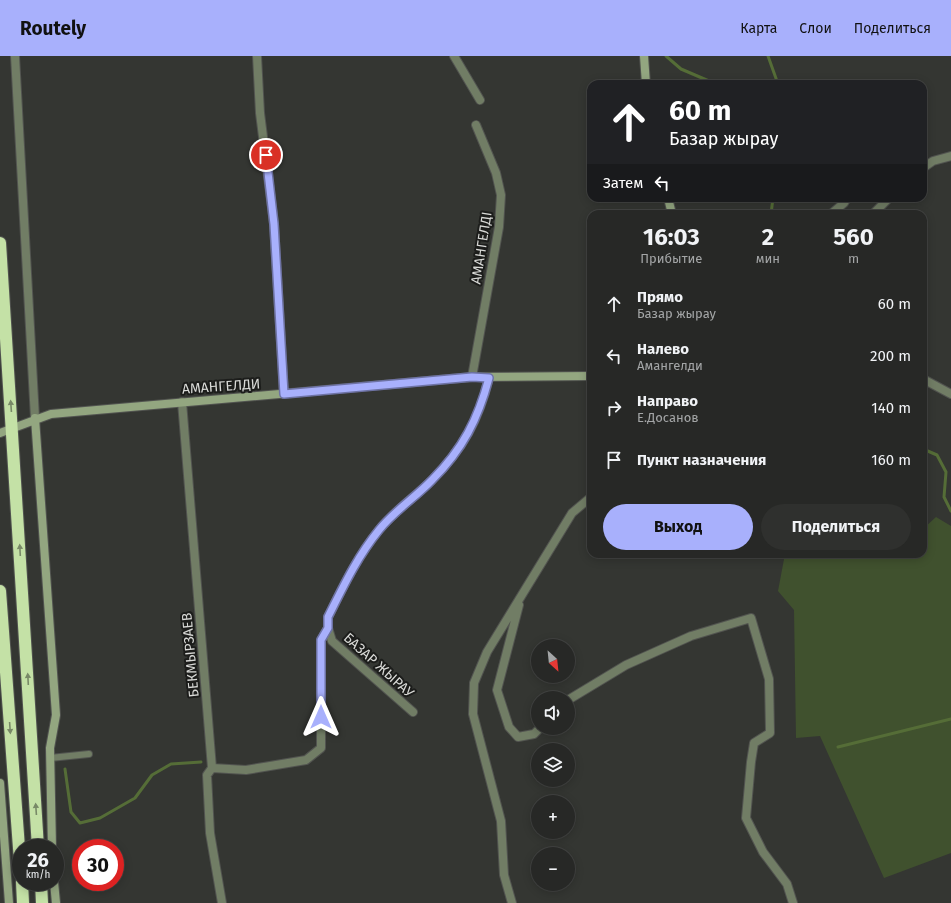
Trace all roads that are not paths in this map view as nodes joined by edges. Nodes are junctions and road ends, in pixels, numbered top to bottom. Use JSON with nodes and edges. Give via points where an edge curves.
{"nodes":[{"id":1,"x":14,"y":56,"type":"edge"},
{"id":2,"x":257,"y":56,"type":"edge"},
{"id":3,"x":454,"y":56,"type":"edge"},
{"id":4,"x":644,"y":56,"type":"edge"},
{"id":5,"x":646,"y":80,"type":"edge"},
{"id":6,"x":480,"y":100,"type":"dead end"},
{"id":7,"x":476,"y":125,"type":"dead end"},
{"id":8,"x":951,"y":156,"type":"edge"},
{"id":9,"x":927,"y":165,"type":"edge"},
{"id":10,"x":845,"y":202,"type":"edge"},
{"id":11,"x":885,"y":202,"type":"edge"},
{"id":12,"x":836,"y":210,"type":"edge"},
{"id":13,"x":878,"y":210,"type":"edge"},
{"id":14,"x":0,"y":243,"type":"edge"},
{"id":15,"x":587,"y":376,"type":"edge"},
{"id":16,"x":472,"y":377,"type":"junction"},
{"id":17,"x":489,"y":378,"type":"junction"},
{"id":18,"x":927,"y":381,"type":"edge"},
{"id":19,"x":284,"y":394,"type":"junction"},
{"id":20,"x":951,"y":394,"type":"edge"},
{"id":21,"x":182,"y":402,"type":"junction"},
{"id":22,"x":35,"y":418,"type":"junction"},
{"id":23,"x":12,"y":428,"type":"junction"},
{"id":24,"x":0,"y":433,"type":"edge"},
{"id":25,"x":587,"y":500,"type":"edge"},
{"id":26,"x":0,"y":591,"type":"edge"},
{"id":27,"x":521,"y":596,"type":"junction"},
{"id":28,"x":328,"y":628,"type":"junction"},
{"id":29,"x":575,"y":696,"type":"edge"},
{"id":30,"x":413,"y":712,"type":"dead end"},
{"id":31,"x":531,"y":735,"type":"edge"},
{"id":32,"x":89,"y":754,"type":"dead end"},
{"id":33,"x":50,"y":758,"type":"junction"},
{"id":34,"x":212,"y":768,"type":"junction"},
{"id":35,"x":0,"y":783,"type":"edge"},
{"id":36,"x":18,"y":839,"type":"edge"},
{"id":37,"x":37,"y":839,"type":"edge"},
{"id":38,"x":52,"y":839,"type":"edge"},
{"id":39,"x":2,"y":841,"type":"edge"},
{"id":40,"x":22,"y":891,"type":"edge"},
{"id":41,"x":41,"y":891,"type":"edge"},
{"id":42,"x":55,"y":891,"type":"edge"},
{"id":43,"x":9,"y":903,"type":"edge"},
{"id":44,"x":23,"y":903,"type":"edge"},
{"id":45,"x":42,"y":903,"type":"edge"},
{"id":46,"x":56,"y":903,"type":"edge"},
{"id":47,"x":222,"y":903,"type":"edge"},
{"id":48,"x":511,"y":903,"type":"edge"},
{"id":49,"x":793,"y":903,"type":"edge"}],
"edges":[{"from":1,"to":22,"type":"street"},
{"from":2,"to":19,"type":"street","via":[[260,113],[274,224]]},
{"from":3,"to":6,"type":"street"},
{"from":4,"to":5,"type":"main road"},
{"from":7,"to":16,"type":"street","name":"АМАНГЕЛДІ","via":[[496,173],[501,195],[499,226]]},
{"from":8,"to":9,"type":"street"},
{"from":10,"to":12,"type":"street"},
{"from":11,"to":13,"type":"street"},
{"from":23,"to":14,"type":"highway","one_way":true},
{"from":15,"to":17,"type":"main road","name":"АМАНГЕЛДИ"},
{"from":16,"to":17,"type":"main road","name":"АМАНГЕЛДИ"},
{"from":16,"to":19,"type":"main road","name":"АМАНГЕЛДИ"},
{"from":17,"to":28,"type":"street","name":"БАЗАР ЖЫРАУ","via":[[483,401],[466,439],[433,480],[380,529],[359,557],[328,617]]},
{"from":18,"to":20,"type":"street"},
{"from":19,"to":21,"type":"main road","name":"АМАНГЕЛДИ"},
{"from":21,"to":22,"type":"main road","name":"АМАНГЕЛДИ","via":[[51,414]]},
{"from":21,"to":34,"type":"street","name":"БЕКМЫРЗАЕВ"},
{"from":22,"to":23,"type":"main road","name":"АМАНГЕЛДИ"},
{"from":22,"to":33,"type":"main road","via":[[56,715]]},
{"from":23,"to":24,"type":"main road","name":"АМАНГЕЛДИ"},
{"from":37,"to":23,"type":"highway","one_way":true},
{"from":25,"to":27,"type":"street","via":[[572,513]]},
{"from":26,"to":36,"type":"highway","one_way":true},
{"from":27,"to":31,"type":"street","via":[[497,690],[510,727],[518,737]]},
{"from":27,"to":48,"type":"street","via":[[487,652],[474,683],[472,714],[501,821],[504,874]]},
{"from":28,"to":30,"type":"street","name":"БАЗАР ЖЫРАУ","via":[[332,641]]},
{"from":28,"to":34,"type":"street","via":[[321,640],[321,748],[306,760],[246,770]]},
{"from":29,"to":49,"type":"street","via":[[626,665],[691,636],[751,618],[769,679],[770,733],[754,743],[746,818],[763,852],[788,884]]},
{"from":32,"to":33,"type":"lane"},
{"from":33,"to":38,"type":"main road"},
{"from":34,"to":47,"type":"street","name":"БЕКМЫРЗАЕВ","via":[[207,775],[210,833]]},
{"from":35,"to":39,"type":"main road"},
{"from":39,"to":43,"type":"main road"},
{"from":40,"to":44,"type":"highway"},
{"from":41,"to":45,"type":"highway"},
{"from":42,"to":46,"type":"main road"}]}
